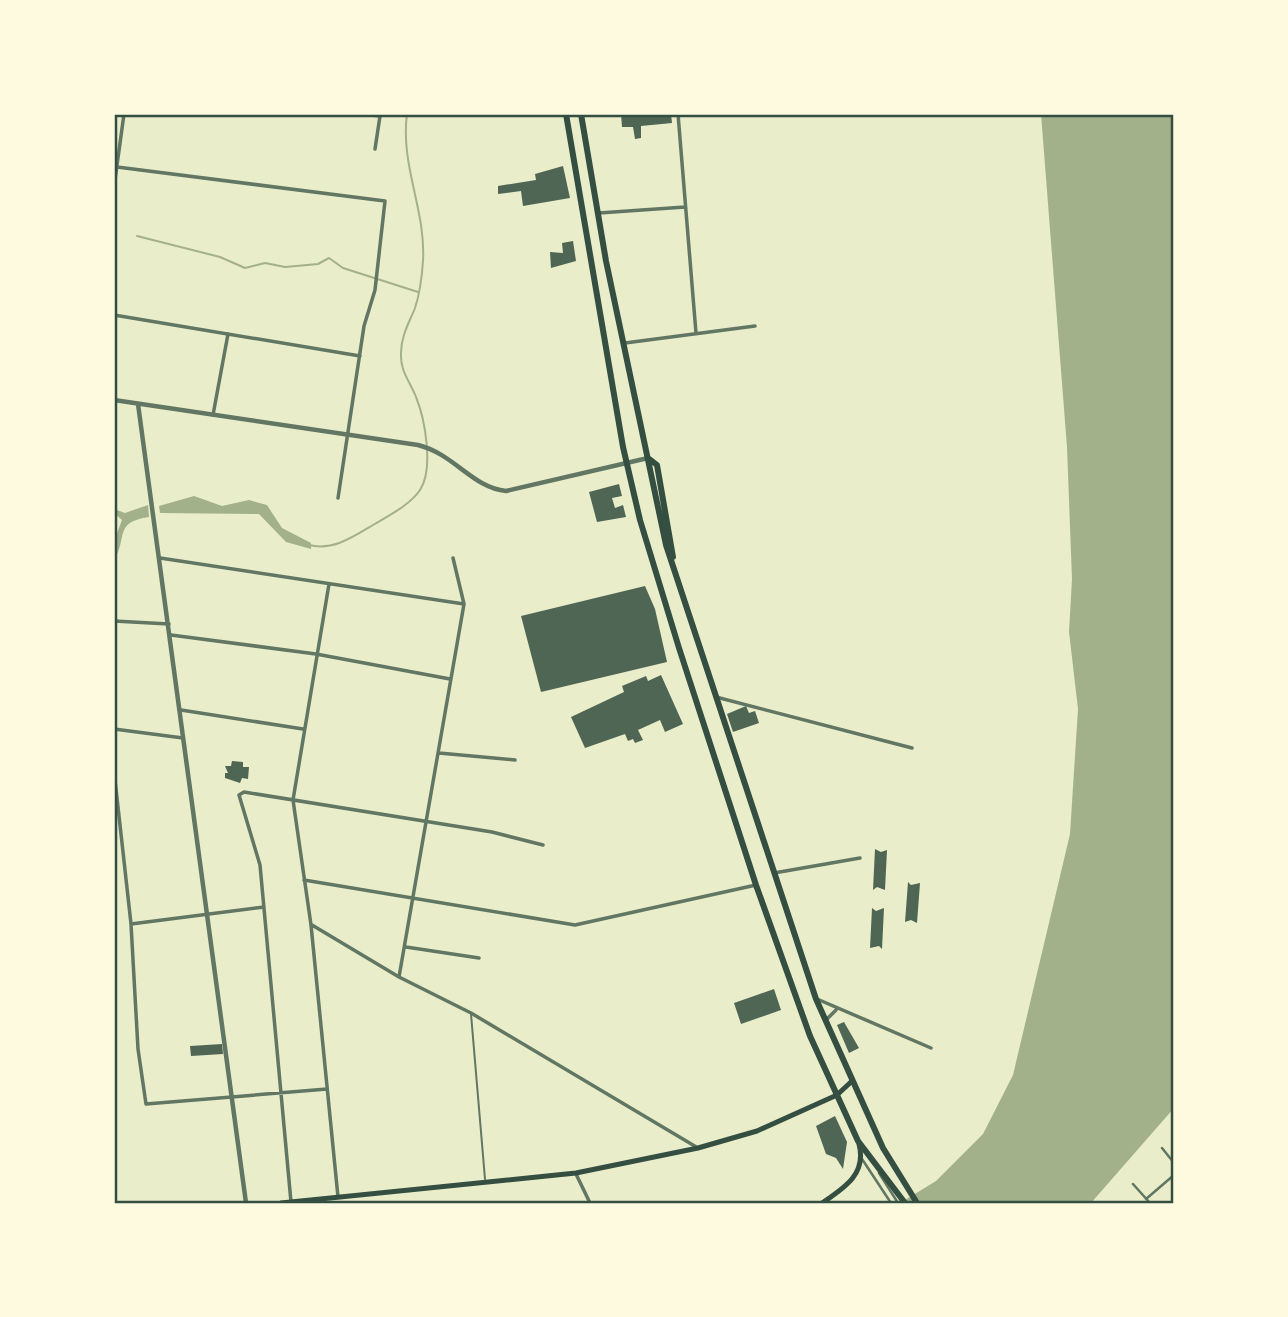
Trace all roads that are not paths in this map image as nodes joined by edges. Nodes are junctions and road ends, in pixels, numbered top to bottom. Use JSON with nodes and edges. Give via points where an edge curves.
{"nodes":[{"id":1,"x":124,"y":114,"type":"edge"},
{"id":2,"x":362,"y":114,"type":"edge"},
{"id":3,"x":566,"y":114,"type":"edge"},
{"id":4,"x":580,"y":114,"type":"edge"},
{"id":5,"x":678,"y":114,"type":"edge"},
{"id":6,"x":375,"y":149,"type":"dead end"},
{"id":7,"x":117,"y":167,"type":"junction"},
{"id":8,"x":114,"y":187,"type":"edge"},
{"id":9,"x":685,"y":207,"type":"junction"},
{"id":10,"x":599,"y":213,"type":"junction"},
{"id":11,"x":114,"y":315,"type":"edge"},
{"id":12,"x":755,"y":326,"type":"dead end"},
{"id":13,"x":696,"y":333,"type":"junction"},
{"id":14,"x":228,"y":334,"type":"junction"},
{"id":15,"x":624,"y":343,"type":"junction"},
{"id":16,"x":360,"y":356,"type":"junction"},
{"id":17,"x":114,"y":400,"type":"edge"},
{"id":18,"x":138,"y":404,"type":"junction"},
{"id":19,"x":213,"y":415,"type":"junction"},
{"id":20,"x":350,"y":436,"type":"junction"},
{"id":21,"x":648,"y":458,"type":"junction"},
{"id":22,"x":626,"y":462,"type":"junction"},
{"id":23,"x":338,"y":498,"type":"dead end"},
{"id":24,"x":160,"y":558,"type":"junction"},
{"id":25,"x":453,"y":558,"type":"dead end"},
{"id":26,"x":329,"y":584,"type":"junction"},
{"id":27,"x":464,"y":604,"type":"junction"},
{"id":28,"x":114,"y":621,"type":"edge"},
{"id":29,"x":169,"y":624,"type":"junction"},
{"id":30,"x":171,"y":635,"type":"junction"},
{"id":31,"x":316,"y":654,"type":"junction"},
{"id":32,"x":450,"y":679,"type":"junction"},
{"id":33,"x":714,"y":697,"type":"junction"},
{"id":34,"x":181,"y":710,"type":"junction"},
{"id":35,"x":114,"y":729,"type":"edge"},
{"id":36,"x":304,"y":729,"type":"junction"},
{"id":37,"x":183,"y":738,"type":"junction"},
{"id":38,"x":912,"y":748,"type":"dead end"},
{"id":39,"x":439,"y":753,"type":"junction"},
{"id":40,"x":515,"y":760,"type":"dead end"},
{"id":41,"x":114,"y":771,"type":"edge"},
{"id":42,"x":293,"y":800,"type":"junction"},
{"id":43,"x":426,"y":824,"type":"junction"},
{"id":44,"x":543,"y":845,"type":"dead end"},
{"id":45,"x":860,"y":858,"type":"dead end"},
{"id":46,"x":772,"y":874,"type":"junction"},
{"id":47,"x":304,"y":880,"type":"junction"},
{"id":48,"x":756,"y":885,"type":"junction"},
{"id":49,"x":415,"y":897,"type":"junction"},
{"id":50,"x":264,"y":906,"type":"junction"},
{"id":51,"x":208,"y":914,"type":"junction"},
{"id":52,"x":131,"y":924,"type":"junction"},
{"id":53,"x":311,"y":925,"type":"junction"},
{"id":54,"x":406,"y":947,"type":"junction"},
{"id":55,"x":479,"y":958,"type":"dead end"},
{"id":56,"x":400,"y":977,"type":"junction"},
{"id":57,"x":816,"y":999,"type":"junction"},
{"id":58,"x":836,"y":1010,"type":"junction"},
{"id":59,"x":471,"y":1013,"type":"junction"},
{"id":60,"x":825,"y":1021,"type":"junction"},
{"id":61,"x":931,"y":1048,"type":"dead end"},
{"id":62,"x":852,"y":1081,"type":"junction"},
{"id":63,"x":327,"y":1089,"type":"junction"},
{"id":64,"x":281,"y":1093,"type":"junction"},
{"id":65,"x":837,"y":1095,"type":"junction"},
{"id":66,"x":232,"y":1097,"type":"junction"},
{"id":67,"x":858,"y":1141,"type":"junction"},
{"id":68,"x":698,"y":1148,"type":"junction"},
{"id":69,"x":1162,"y":1148,"type":"dead end"},
{"id":70,"x":862,"y":1159,"type":"junction"},
{"id":71,"x":1174,"y":1163,"type":"edge"},
{"id":72,"x":576,"y":1173,"type":"junction"},
{"id":73,"x":1174,"y":1175,"type":"edge"},
{"id":74,"x":886,"y":1180,"type":"junction"},
{"id":75,"x":486,"y":1181,"type":"junction"},
{"id":76,"x":1133,"y":1184,"type":"dead end"},
{"id":77,"x":338,"y":1197,"type":"junction"},
{"id":78,"x":1146,"y":1199,"type":"junction"},
{"id":79,"x":291,"y":1202,"type":"edge"},
{"id":80,"x":246,"y":1203,"type":"edge"},
{"id":81,"x":281,"y":1203,"type":"edge"},
{"id":82,"x":590,"y":1203,"type":"edge"},
{"id":83,"x":822,"y":1203,"type":"edge"},
{"id":84,"x":891,"y":1203,"type":"edge"},
{"id":85,"x":898,"y":1203,"type":"edge"},
{"id":86,"x":905,"y":1203,"type":"edge"},
{"id":87,"x":917,"y":1203,"type":"edge"},
{"id":88,"x":1150,"y":1203,"type":"edge"}],
"edges":[{"from":1,"to":7,"type":"street"},
{"from":2,"to":6,"type":"street","via":[[380,117]]},
{"from":3,"to":22,"type":"main road"},
{"from":4,"to":10,"type":"main road"},
{"from":5,"to":9,"type":"street"},
{"from":7,"to":8,"type":"street"},
{"from":7,"to":16,"type":"street","via":[[385,201]]},
{"from":9,"to":10,"type":"street"},
{"from":9,"to":13,"type":"street"},
{"from":10,"to":15,"type":"main road"},
{"from":11,"to":14,"type":"street"},
{"from":12,"to":13,"type":"street"},
{"from":13,"to":15,"type":"street"},
{"from":14,"to":16,"type":"street"},
{"from":14,"to":19,"type":"street"},
{"from":15,"to":21,"type":"main road"},
{"from":16,"to":20,"type":"street"},
{"from":17,"to":18,"type":"street"},
{"from":18,"to":19,"type":"street"},
{"from":18,"to":24,"type":"street"},
{"from":19,"to":20,"type":"street"},
{"from":20,"to":22,"type":"street","via":[[433,449],[484,485],[506,491]]},
{"from":20,"to":23,"type":"street"},
{"from":21,"to":22,"type":"street"},
{"from":21,"to":33,"type":"main road","via":[[657,466],[675,573]]},
{"from":22,"to":48,"type":"main road","via":[[679,648]]},
{"from":24,"to":26,"type":"street"},
{"from":24,"to":29,"type":"street"},
{"from":25,"to":27,"type":"street"},
{"from":26,"to":27,"type":"street"},
{"from":26,"to":31,"type":"street"},
{"from":27,"to":32,"type":"street"},
{"from":28,"to":29,"type":"street"},
{"from":29,"to":30,"type":"street"},
{"from":30,"to":31,"type":"street"},
{"from":30,"to":34,"type":"street"},
{"from":31,"to":32,"type":"street"},
{"from":31,"to":36,"type":"street"},
{"from":32,"to":39,"type":"street"},
{"from":33,"to":38,"type":"street"},
{"from":33,"to":46,"type":"main road"},
{"from":34,"to":36,"type":"street"},
{"from":34,"to":37,"type":"street"},
{"from":35,"to":37,"type":"street"},
{"from":36,"to":42,"type":"street"},
{"from":37,"to":51,"type":"street"},
{"from":39,"to":40,"type":"street"},
{"from":39,"to":43,"type":"street"},
{"from":41,"to":52,"type":"street"},
{"from":42,"to":43,"type":"street"},
{"from":42,"to":47,"type":"street"},
{"from":42,"to":50,"type":"street","via":[[244,792],[239,797],[254,839]]},
{"from":43,"to":44,"type":"street","via":[[492,832]]},
{"from":43,"to":49,"type":"street"},
{"from":45,"to":46,"type":"street"},
{"from":46,"to":57,"type":"main road"},
{"from":47,"to":49,"type":"street"},
{"from":47,"to":53,"type":"street"},
{"from":48,"to":49,"type":"street","via":[[575,925]]},
{"from":48,"to":65,"type":"main road","via":[[810,1036]]},
{"from":49,"to":54,"type":"street"},
{"from":50,"to":51,"type":"street"},
{"from":50,"to":64,"type":"street"},
{"from":51,"to":52,"type":"street"},
{"from":51,"to":66,"type":"street"},
{"from":52,"to":66,"type":"street","via":[[146,1104]]},
{"from":53,"to":56,"type":"street"},
{"from":53,"to":63,"type":"street"},
{"from":54,"to":55,"type":"street"},
{"from":54,"to":56,"type":"street"},
{"from":56,"to":59,"type":"street"},
{"from":57,"to":58,"type":"street"},
{"from":57,"to":60,"type":"main road"},
{"from":58,"to":60,"type":"street"},
{"from":58,"to":61,"type":"street"},
{"from":59,"to":68,"type":"street"},
{"from":59,"to":75,"type":"lane"},
{"from":60,"to":62,"type":"main road"},
{"from":62,"to":65,"type":"main road"},
{"from":62,"to":87,"type":"main road","via":[[896,1172]]},
{"from":63,"to":64,"type":"street"},
{"from":63,"to":77,"type":"street"},
{"from":64,"to":66,"type":"street"},
{"from":64,"to":79,"type":"street"},
{"from":65,"to":67,"type":"main road"},
{"from":65,"to":68,"type":"main road","via":[[757,1131]]},
{"from":66,"to":80,"type":"street"},
{"from":67,"to":70,"type":"main road"},
{"from":67,"to":74,"type":"main road"},
{"from":68,"to":72,"type":"main road"},
{"from":69,"to":71,"type":"street"},
{"from":70,"to":83,"type":"main road","via":[[852,1181]]},
{"from":70,"to":84,"type":"street"},
{"from":72,"to":75,"type":"main road"},
{"from":72,"to":82,"type":"street"},
{"from":73,"to":78,"type":"street"},
{"from":74,"to":85,"type":"street"},
{"from":74,"to":86,"type":"main road"},
{"from":75,"to":77,"type":"main road"},
{"from":76,"to":78,"type":"street"},
{"from":77,"to":79,"type":"main road"},
{"from":78,"to":88,"type":"street"},
{"from":79,"to":81,"type":"main road"}]}
